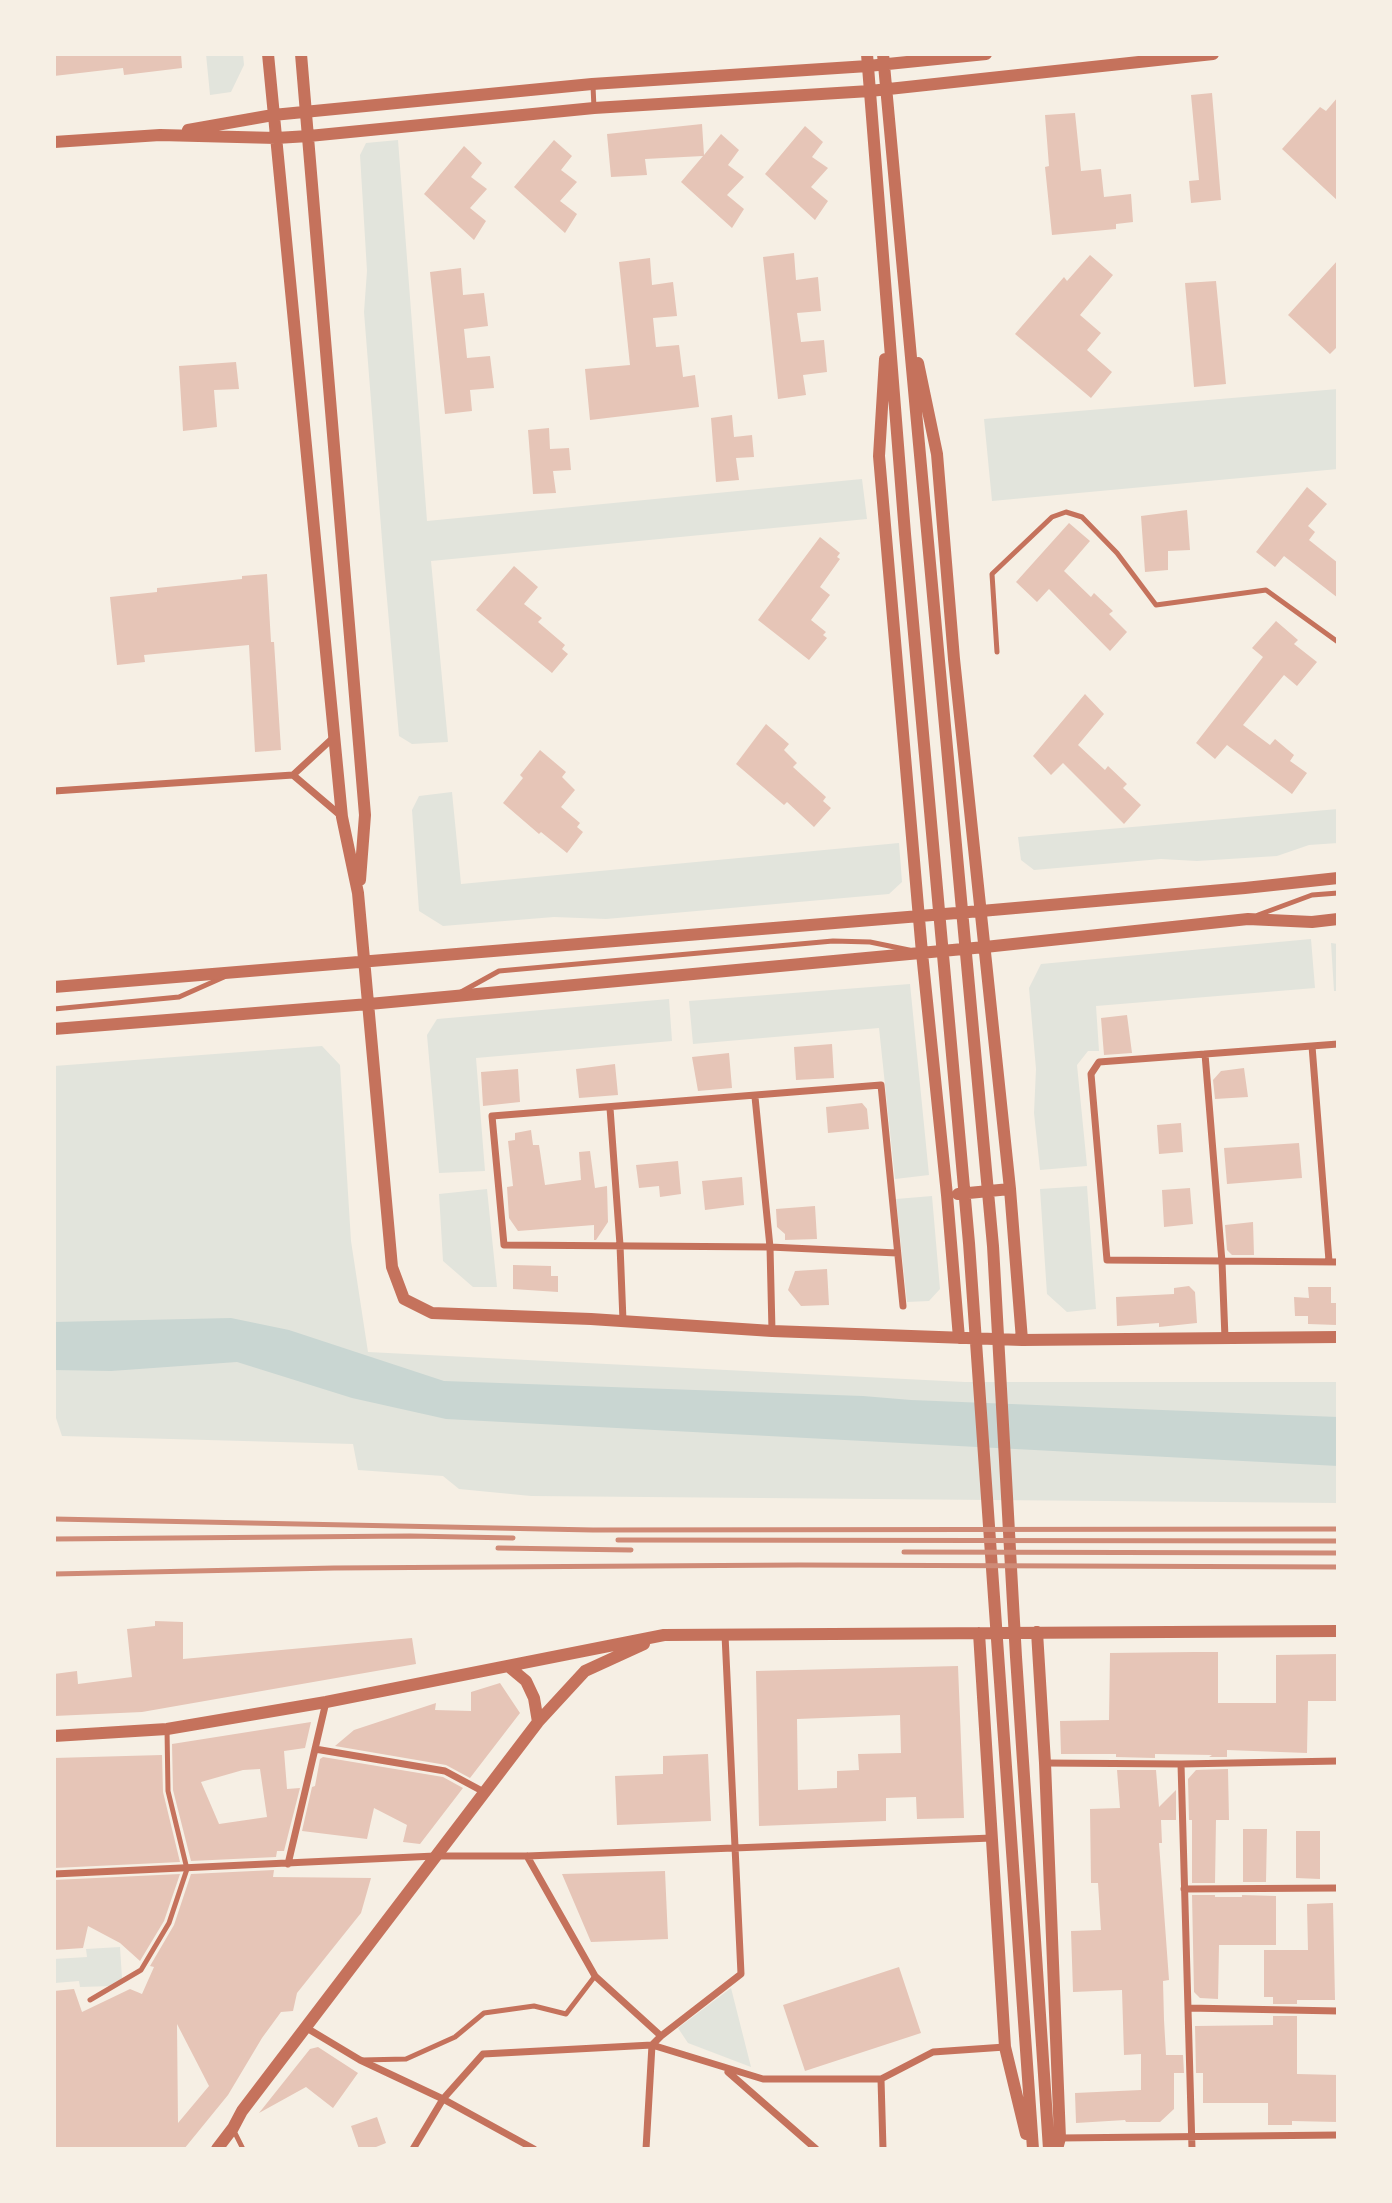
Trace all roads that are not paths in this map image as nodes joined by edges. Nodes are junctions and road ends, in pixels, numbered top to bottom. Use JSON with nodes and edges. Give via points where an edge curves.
{"nodes":[{"id":1,"x":268,"y":54,"type":"edge"},
{"id":2,"x":301,"y":54,"type":"edge"},
{"id":3,"x":986,"y":54,"type":"edge"},
{"id":4,"x":1213,"y":54,"type":"edge"},
{"id":5,"x":868,"y":60,"type":"edge"},
{"id":6,"x":883,"y":60,"type":"edge"},
{"id":7,"x":593,"y":84,"type":"junction"},
{"id":8,"x":886,"y":89,"type":"junction"},
{"id":9,"x":870,"y":90,"type":"junction"},
{"id":10,"x":594,"y":107,"type":"junction"},
{"id":11,"x":306,"y":112,"type":"junction"},
{"id":12,"x":274,"y":115,"type":"junction"},
{"id":13,"x":160,"y":135,"type":"junction"},
{"id":14,"x":309,"y":136,"type":"junction"},
{"id":15,"x":276,"y":138,"type":"junction"},
{"id":16,"x":54,"y":142,"type":"edge"},
{"id":17,"x":888,"y":306,"type":"junction"},
{"id":18,"x":906,"y":309,"type":"junction"},
{"id":19,"x":1338,"y":642,"type":"edge"},
{"id":20,"x":997,"y":652,"type":"dead end"},
{"id":21,"x":334,"y":737,"type":"junction"},
{"id":22,"x":293,"y":775,"type":"junction"},
{"id":23,"x":54,"y":791,"type":"edge"},
{"id":24,"x":342,"y":817,"type":"junction"},
{"id":25,"x":1338,"y":878,"type":"edge"},
{"id":26,"x":358,"y":893,"type":"junction"},
{"id":27,"x":1338,"y":893,"type":"edge"},
{"id":28,"x":981,"y":911,"type":"junction"},
{"id":29,"x":919,"y":916,"type":"junction"},
{"id":30,"x":1248,"y":919,"type":"junction"},
{"id":31,"x":1338,"y":919,"type":"edge"},
{"id":32,"x":985,"y":947,"type":"junction"},
{"id":33,"x":922,"y":953,"type":"junction"},
{"id":34,"x":366,"y":962,"type":"junction"},
{"id":35,"x":236,"y":972,"type":"junction"},
{"id":36,"x":54,"y":987,"type":"edge"},
{"id":37,"x":452,"y":996,"type":"junction"},
{"id":38,"x":369,"y":1004,"type":"junction"},
{"id":39,"x":54,"y":1009,"type":"edge"},
{"id":40,"x":54,"y":1029,"type":"edge"},
{"id":41,"x":1338,"y":1044,"type":"edge"},
{"id":42,"x":1312,"y":1046,"type":"junction"},
{"id":43,"x":1205,"y":1054,"type":"junction"},
{"id":44,"x":755,"y":1097,"type":"junction"},
{"id":45,"x":610,"y":1108,"type":"junction"},
{"id":46,"x":1010,"y":1189,"type":"junction"},
{"id":47,"x":947,"y":1195,"type":"junction"},
{"id":48,"x":620,"y":1245,"type":"junction"},
{"id":49,"x":770,"y":1247,"type":"junction"},
{"id":50,"x":897,"y":1252,"type":"junction"},
{"id":51,"x":1333,"y":1261,"type":"edge"},
{"id":52,"x":1222,"y":1262,"type":"junction"},
{"id":53,"x":903,"y":1306,"type":"dead end"},
{"id":54,"x":623,"y":1321,"type":"junction"},
{"id":55,"x":772,"y":1331,"type":"junction"},
{"id":56,"x":1338,"y":1337,"type":"edge"},
{"id":57,"x":958,"y":1338,"type":"junction"},
{"id":58,"x":1225,"y":1338,"type":"junction"},
{"id":59,"x":1022,"y":1340,"type":"junction"},
{"id":60,"x":1338,"y":1631,"type":"edge"},
{"id":61,"x":1037,"y":1632,"type":"junction"},
{"id":62,"x":979,"y":1633,"type":"junction"},
{"id":63,"x":664,"y":1635,"type":"junction"},
{"id":64,"x":725,"y":1635,"type":"junction"},
{"id":65,"x":508,"y":1666,"type":"junction"},
{"id":66,"x":326,"y":1702,"type":"junction"},
{"id":67,"x":538,"y":1722,"type":"junction"},
{"id":68,"x":167,"y":1729,"type":"junction"},
{"id":69,"x":54,"y":1736,"type":"edge"},
{"id":70,"x":315,"y":1749,"type":"junction"},
{"id":71,"x":1338,"y":1762,"type":"edge"},
{"id":72,"x":1045,"y":1763,"type":"junction"},
{"id":73,"x":1181,"y":1764,"type":"junction"},
{"id":74,"x":484,"y":1792,"type":"junction"},
{"id":75,"x":992,"y":1838,"type":"junction"},
{"id":76,"x":735,"y":1846,"type":"junction"},
{"id":77,"x":435,"y":1856,"type":"junction"},
{"id":78,"x":527,"y":1856,"type":"junction"},
{"id":79,"x":288,"y":1864,"type":"junction"},
{"id":80,"x":187,"y":1869,"type":"junction"},
{"id":81,"x":54,"y":1874,"type":"edge"},
{"id":82,"x":1338,"y":1888,"type":"edge"},
{"id":83,"x":1184,"y":1889,"type":"junction"},
{"id":84,"x":595,"y":1976,"type":"junction"},
{"id":85,"x":90,"y":2000,"type":"dead end"},
{"id":86,"x":1188,"y":2008,"type":"junction"},
{"id":87,"x":1338,"y":2011,"type":"edge"},
{"id":88,"x":305,"y":2027,"type":"junction"},
{"id":89,"x":661,"y":2036,"type":"junction"},
{"id":90,"x":652,"y":2045,"type":"junction"},
{"id":91,"x":1005,"y":2047,"type":"junction"},
{"id":92,"x":360,"y":2060,"type":"junction"},
{"id":93,"x":725,"y":2069,"type":"junction"},
{"id":94,"x":881,"y":2078,"type":"junction"},
{"id":95,"x":443,"y":2099,"type":"junction"},
{"id":96,"x":233,"y":2128,"type":"junction"},
{"id":97,"x":1338,"y":2134,"type":"edge"},
{"id":98,"x":1192,"y":2135,"type":"junction"},
{"id":99,"x":420,"y":2136,"type":"junction"},
{"id":100,"x":1059,"y":2144,"type":"edge"},
{"id":101,"x":217,"y":2149,"type":"edge"},
{"id":102,"x":243,"y":2149,"type":"edge"},
{"id":103,"x":413,"y":2149,"type":"edge"},
{"id":104,"x":421,"y":2149,"type":"edge"},
{"id":105,"x":534,"y":2149,"type":"edge"},
{"id":106,"x":646,"y":2149,"type":"edge"},
{"id":107,"x":816,"y":2149,"type":"edge"},
{"id":108,"x":883,"y":2149,"type":"edge"},
{"id":109,"x":1031,"y":2149,"type":"edge"},
{"id":110,"x":1049,"y":2149,"type":"edge"},
{"id":111,"x":1192,"y":2149,"type":"edge"}],
"edges":[{"from":1,"to":12,"type":"street"},
{"from":2,"to":11,"type":"street"},
{"from":3,"to":6,"type":"street"},
{"from":4,"to":8,"type":"street"},
{"from":5,"to":6,"type":"street"},
{"from":5,"to":7,"type":"street"},
{"from":5,"to":9,"type":"street"},
{"from":6,"to":8,"type":"street"},
{"from":7,"to":10,"type":"lane"},
{"from":7,"to":11,"type":"street"},
{"from":8,"to":9,"type":"street"},
{"from":8,"to":18,"type":"street"},
{"from":9,"to":10,"type":"street"},
{"from":9,"to":17,"type":"street"},
{"from":10,"to":14,"type":"street"},
{"from":11,"to":12,"type":"street"},
{"from":11,"to":14,"type":"street"},
{"from":12,"to":13,"type":"street"},
{"from":12,"to":15,"type":"street"},
{"from":13,"to":15,"type":"street"},
{"from":13,"to":16,"type":"street"},
{"from":14,"to":15,"type":"street"},
{"from":14,"to":26,"type":"street","via":[[365,815]]},
{"from":15,"to":21,"type":"street"},
{"from":17,"to":29,"type":"street","via":[[879,456]]},
{"from":17,"to":109,"type":"street","via":[[969,1243]]},
{"from":18,"to":28,"type":"street","via":[[937,454]]},
{"from":18,"to":110,"type":"street","via":[[993,1246]]},
{"from":19,"to":20,"type":"lane","via":[[1266,590],[1156,605],[1117,553],[1082,517],[1066,512],[1052,517],[992,574]]},
{"from":21,"to":22,"type":"street"},
{"from":21,"to":24,"type":"street"},
{"from":22,"to":23,"type":"street"},
{"from":22,"to":24,"type":"street"},
{"from":24,"to":26,"type":"street"},
{"from":25,"to":28,"type":"street"},
{"from":26,"to":34,"type":"street"},
{"from":27,"to":30,"type":"lane","via":[[1312,895]]},
{"from":28,"to":29,"type":"street"},
{"from":28,"to":32,"type":"street"},
{"from":29,"to":33,"type":"street"},
{"from":29,"to":34,"type":"street"},
{"from":30,"to":31,"type":"street"},
{"from":30,"to":32,"type":"street"},
{"from":32,"to":33,"type":"street"},
{"from":32,"to":46,"type":"street"},
{"from":33,"to":37,"type":"street"},
{"from":33,"to":37,"type":"lane","via":[[870,942],[832,942],[499,971]]},
{"from":33,"to":47,"type":"street"},
{"from":34,"to":35,"type":"street"},
{"from":34,"to":38,"type":"street"},
{"from":35,"to":36,"type":"street"},
{"from":35,"to":39,"type":"lane","via":[[179,998]]},
{"from":37,"to":38,"type":"street"},
{"from":38,"to":40,"type":"street"},
{"from":38,"to":54,"type":"street","via":[[392,1267],[404,1298],[432,1313]]},
{"from":41,"to":42,"type":"street"},
{"from":42,"to":43,"type":"street"},
{"from":42,"to":51,"type":"street"},
{"from":43,"to":52,"type":"street"},
{"from":43,"to":52,"type":"street","via":[[1098,1062],[1091,1074],[1107,1260]]},
{"from":44,"to":45,"type":"street"},
{"from":44,"to":49,"type":"street"},
{"from":44,"to":50,"type":"street","via":[[881,1085]]},
{"from":45,"to":48,"type":"street"},
{"from":45,"to":48,"type":"street","via":[[492,1116],[504,1245]]},
{"from":46,"to":47,"type":"street"},
{"from":46,"to":59,"type":"street"},
{"from":47,"to":57,"type":"street"},
{"from":48,"to":49,"type":"street"},
{"from":48,"to":54,"type":"street"},
{"from":49,"to":50,"type":"street"},
{"from":49,"to":55,"type":"street"},
{"from":50,"to":53,"type":"street"},
{"from":51,"to":52,"type":"street"},
{"from":52,"to":58,"type":"street"},
{"from":54,"to":55,"type":"street"},
{"from":55,"to":57,"type":"street"},
{"from":56,"to":58,"type":"street"},
{"from":57,"to":59,"type":"street"},
{"from":58,"to":59,"type":"street"},
{"from":60,"to":61,"type":"street"},
{"from":61,"to":62,"type":"street"},
{"from":61,"to":72,"type":"street"},
{"from":62,"to":64,"type":"street"},
{"from":62,"to":75,"type":"street"},
{"from":63,"to":64,"type":"street"},
{"from":63,"to":65,"type":"street"},
{"from":63,"to":67,"type":"street","via":[[585,1671]]},
{"from":64,"to":76,"type":"street"},
{"from":65,"to":66,"type":"street"},
{"from":65,"to":67,"type":"street","via":[[526,1681]]},
{"from":66,"to":68,"type":"street"},
{"from":66,"to":70,"type":"street"},
{"from":67,"to":74,"type":"street"},
{"from":68,"to":69,"type":"street"},
{"from":68,"to":80,"type":"lane","via":[[168,1791]]},
{"from":70,"to":74,"type":"street","via":[[445,1771]]},
{"from":70,"to":79,"type":"street"},
{"from":71,"to":73,"type":"street"},
{"from":72,"to":73,"type":"street"},
{"from":72,"to":100,"type":"street"},
{"from":73,"to":83,"type":"street"},
{"from":74,"to":77,"type":"street"},
{"from":75,"to":76,"type":"street"},
{"from":75,"to":91,"type":"street"},
{"from":76,"to":78,"type":"street"},
{"from":76,"to":89,"type":"street","via":[[741,1974]]},
{"from":77,"to":78,"type":"street"},
{"from":77,"to":79,"type":"street"},
{"from":77,"to":88,"type":"street"},
{"from":78,"to":84,"type":"street"},
{"from":79,"to":80,"type":"street"},
{"from":80,"to":81,"type":"street"},
{"from":80,"to":85,"type":"lane","via":[[169,1923],[141,1969]]},
{"from":82,"to":83,"type":"street"},
{"from":83,"to":86,"type":"street"},
{"from":84,"to":89,"type":"street"},
{"from":84,"to":92,"type":"lane","via":[[566,2014],[534,2006],[484,2013],[455,2037],[406,2059]]},
{"from":86,"to":87,"type":"street"},
{"from":86,"to":98,"type":"street"},
{"from":88,"to":92,"type":"street"},
{"from":88,"to":96,"type":"street"},
{"from":89,"to":90,"type":"street"},
{"from":90,"to":93,"type":"street"},
{"from":90,"to":95,"type":"street","via":[[483,2053]]},
{"from":90,"to":106,"type":"street"},
{"from":91,"to":94,"type":"street","via":[[933,2052]]},
{"from":91,"to":109,"type":"street"},
{"from":92,"to":95,"type":"street"},
{"from":93,"to":94,"type":"street","via":[[763,2079]]},
{"from":93,"to":107,"type":"street"},
{"from":94,"to":108,"type":"street"},
{"from":95,"to":99,"type":"street"},
{"from":95,"to":105,"type":"street"},
{"from":96,"to":101,"type":"street"},
{"from":96,"to":102,"type":"lane"},
{"from":97,"to":98,"type":"street"},
{"from":98,"to":100,"type":"street"},
{"from":98,"to":111,"type":"street"},
{"from":99,"to":103,"type":"street"},
{"from":99,"to":104,"type":"lane"}]}
